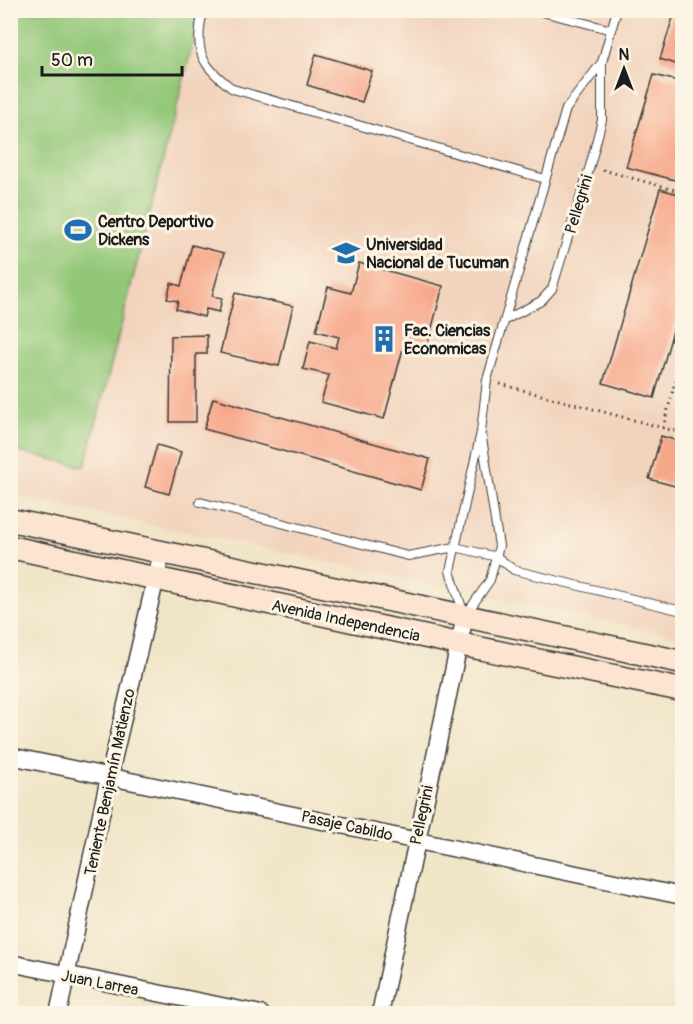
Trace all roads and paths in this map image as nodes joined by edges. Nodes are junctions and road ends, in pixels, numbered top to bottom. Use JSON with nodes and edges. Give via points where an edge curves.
{"nodes":[{"id":1,"x":203,"y":10,"type":"edge"},
{"id":2,"x":536,"y":10,"type":"edge"},
{"id":3,"x":617,"y":10,"type":"edge"},
{"id":4,"x":612,"y":30,"type":"junction"},
{"id":5,"x":602,"y":62,"type":"junction"},
{"id":6,"x":590,"y":166,"type":"junction"},
{"id":7,"x":545,"y":178,"type":"junction"},
{"id":8,"x":682,"y":192,"type":"edge"},
{"id":9,"x":505,"y":320,"type":"junction"},
{"id":10,"x":682,"y":355,"type":"edge"},
{"id":11,"x":487,"y":380,"type":"junction"},
{"id":12,"x":663,"y":428,"type":"junction"},
{"id":13,"x":481,"y":432,"type":"junction"},
{"id":14,"x":682,"y":434,"type":"edge"},
{"id":15,"x":200,"y":502,"type":"dead end"},
{"id":16,"x":10,"y":520,"type":"edge"},
{"id":17,"x":10,"y":547,"type":"edge"},
{"id":18,"x":455,"y":547,"type":"junction"},
{"id":19,"x":162,"y":552,"type":"junction"},
{"id":20,"x":497,"y":557,"type":"junction"},
{"id":21,"x":155,"y":578,"type":"junction"},
{"id":22,"x":682,"y":611,"type":"edge"},
{"id":23,"x":465,"y":616,"type":"junction"},
{"id":24,"x":459,"y":644,"type":"junction"},
{"id":25,"x":682,"y":662,"type":"edge"},
{"id":26,"x":682,"y":690,"type":"edge"},
{"id":27,"x":10,"y":756,"type":"edge"},
{"id":28,"x":109,"y":777,"type":"junction"},
{"id":29,"x":416,"y":839,"type":"junction"},
{"id":30,"x":682,"y":896,"type":"edge"},
{"id":31,"x":10,"y":963,"type":"edge"},
{"id":32,"x":67,"y":975,"type":"junction"},
{"id":33,"x":58,"y":1014,"type":"edge"},
{"id":34,"x":261,"y":1014,"type":"edge"},
{"id":35,"x":380,"y":1014,"type":"edge"}],
"edges":[{"from":1,"to":7,"type":"lane","via":[[198,34],[202,58],[213,74],[233,89]]},
{"from":2,"to":4,"type":"lane"},
{"from":3,"to":4,"type":"lane","name":"Pellegrini"},
{"from":4,"to":5,"type":"lane","name":"Pellegrini"},
{"from":5,"to":6,"type":"lane","name":"Pellegrini","via":[[602,120]]},
{"from":5,"to":7,"type":"lane","name":"Pellegrini","via":[[566,109]]},
{"from":6,"to":8,"type":"path"},
{"from":6,"to":9,"type":"lane","name":"Pellegrini","via":[[552,289],[541,301]]},
{"from":7,"to":9,"type":"lane","name":"Pellegrini"},
{"from":9,"to":11,"type":"lane","name":"Pellegrini"},
{"from":10,"to":12,"type":"path"},
{"from":11,"to":12,"type":"path"},
{"from":11,"to":13,"type":"lane","name":"Pellegrini"},
{"from":12,"to":14,"type":"path"},
{"from":13,"to":18,"type":"lane","name":"Pellegrini"},
{"from":13,"to":20,"type":"lane","name":"Pellegrini","via":[[499,546]]},
{"from":15,"to":18,"type":"lane","via":[[408,556]]},
{"from":16,"to":19,"type":"main road","name":"Avenida Independencia"},
{"from":17,"to":21,"type":"main road","name":"Avenida Independencia"},
{"from":18,"to":20,"type":"lane"},
{"from":18,"to":23,"type":"lane","name":"Pellegrini","via":[[450,571]]},
{"from":19,"to":21,"type":"street","name":"Teniente Benjamín Matienzo"},
{"from":19,"to":23,"type":"main road","name":"Avenida Independencia"},
{"from":20,"to":22,"type":"lane","via":[[514,570]]},
{"from":20,"to":23,"type":"lane","name":"Pellegrini","via":[[490,580]]},
{"from":21,"to":24,"type":"main road","name":"Avenida Independencia"},
{"from":21,"to":28,"type":"street","name":"Teniente Benjamín Matienzo"},
{"from":23,"to":24,"type":"street","name":"Pellegrini"},
{"from":23,"to":25,"type":"main road","name":"Avenida Independencia"},
{"from":24,"to":26,"type":"main road","name":"Avenida Independencia"},
{"from":24,"to":29,"type":"street","name":"Pellegrini"},
{"from":27,"to":28,"type":"street","name":"Pasaje Cabildo"},
{"from":28,"to":29,"type":"street","name":"Pasaje Cabildo"},
{"from":28,"to":32,"type":"street","name":"Teniente Benjamín Matienzo"},
{"from":29,"to":30,"type":"street","name":"Pasaje Cabildo"},
{"from":29,"to":35,"type":"street","name":"Pellegrini"},
{"from":31,"to":32,"type":"street","name":"Juan Larrea"},
{"from":32,"to":33,"type":"street","name":"Teniente Benjamín Matienzo"},
{"from":32,"to":34,"type":"street","name":"Juan Larrea"}]}
